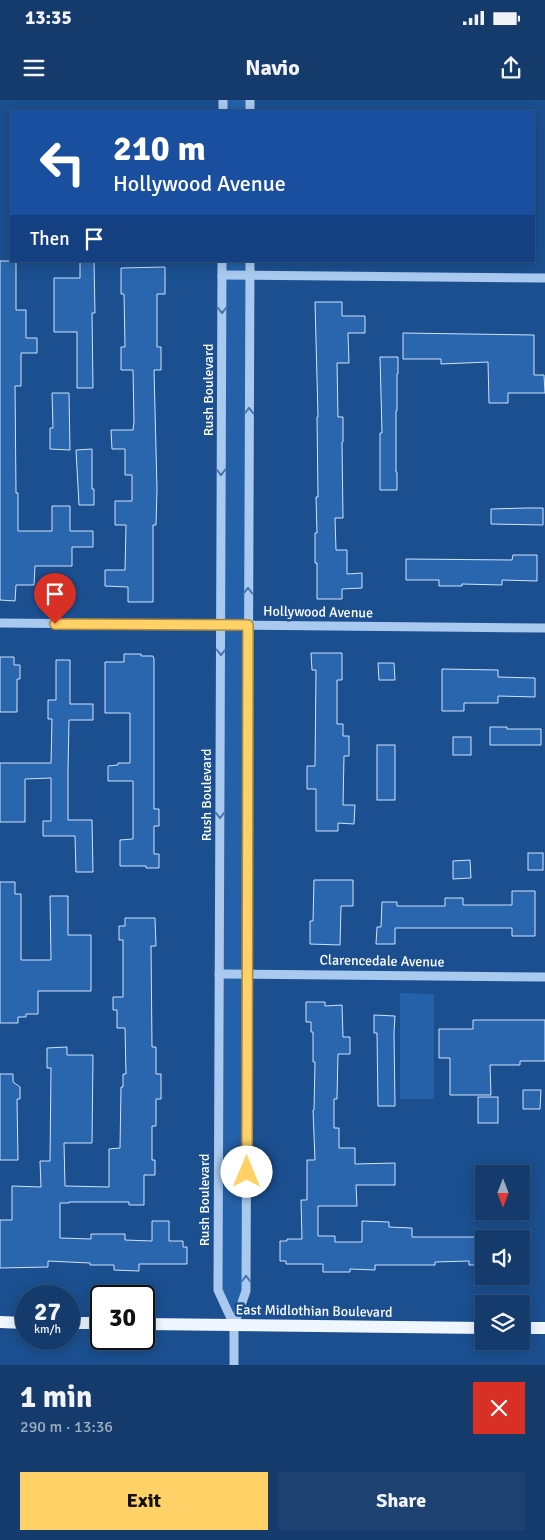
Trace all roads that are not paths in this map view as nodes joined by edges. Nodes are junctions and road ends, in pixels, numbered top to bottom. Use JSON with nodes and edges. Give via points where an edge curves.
{"nodes":[{"id":1,"x":222,"y":262,"type":"edge"},
{"id":2,"x":250,"y":262,"type":"edge"},
{"id":3,"x":222,"y":275,"type":"junction"},
{"id":4,"x":250,"y":276,"type":"junction"},
{"id":5,"x":545,"y":278,"type":"edge"},
{"id":6,"x":0,"y":623,"type":"edge"},
{"id":7,"x":221,"y":625,"type":"junction"},
{"id":8,"x":248,"y":625,"type":"junction"},
{"id":9,"x":545,"y":628,"type":"edge"},
{"id":10,"x":219,"y":974,"type":"junction"},
{"id":11,"x":248,"y":974,"type":"junction"},
{"id":12,"x":545,"y":977,"type":"edge"},
{"id":13,"x":0,"y":1322,"type":"edge"},
{"id":14,"x":15,"y":1323,"type":"edge"},
{"id":15,"x":155,"y":1324,"type":"edge"},
{"id":16,"x":234,"y":1325,"type":"junction"},
{"id":17,"x":475,"y":1328,"type":"edge"},
{"id":18,"x":530,"y":1328,"type":"edge"},
{"id":19,"x":545,"y":1328,"type":"edge"},
{"id":20,"x":234,"y":1365,"type":"edge"}],
"edges":[{"from":1,"to":3,"type":"street","name":"Rush Boulevard"},
{"from":2,"to":4,"type":"street","name":"Rush Boulevard"},
{"from":3,"to":4,"type":"street"},
{"from":3,"to":7,"type":"street","name":"Rush Boulevard","one_way":true},
{"from":4,"to":5,"type":"street"},
{"from":8,"to":4,"type":"street","name":"Rush Boulevard","one_way":true},
{"from":6,"to":7,"type":"street","name":"Hollywood Avenue"},
{"from":7,"to":8,"type":"street","name":"Hollywood Avenue"},
{"from":7,"to":10,"type":"street","name":"Rush Boulevard","one_way":true},
{"from":8,"to":9,"type":"street","name":"Hollywood Avenue"},
{"from":8,"to":11,"type":"street","name":"Rush Boulevard"},
{"from":10,"to":11,"type":"street","name":"Clarencedale Avenue"},
{"from":10,"to":16,"type":"street","name":"Rush Boulevard","via":[[218,1290]]},
{"from":11,"to":12,"type":"street","name":"Clarencedale Avenue"},
{"from":16,"to":11,"type":"street","name":"Rush Boulevard","one_way":true,"via":[[246,1291]]},
{"from":13,"to":14,"type":"main road"},
{"from":15,"to":16,"type":"main road","name":"East Midlothian Boulevard"},
{"from":16,"to":17,"type":"main road","name":"East Midlothian Boulevard"},
{"from":16,"to":20,"type":"street","name":"Rush Boulevard"},
{"from":18,"to":19,"type":"main road"}]}
